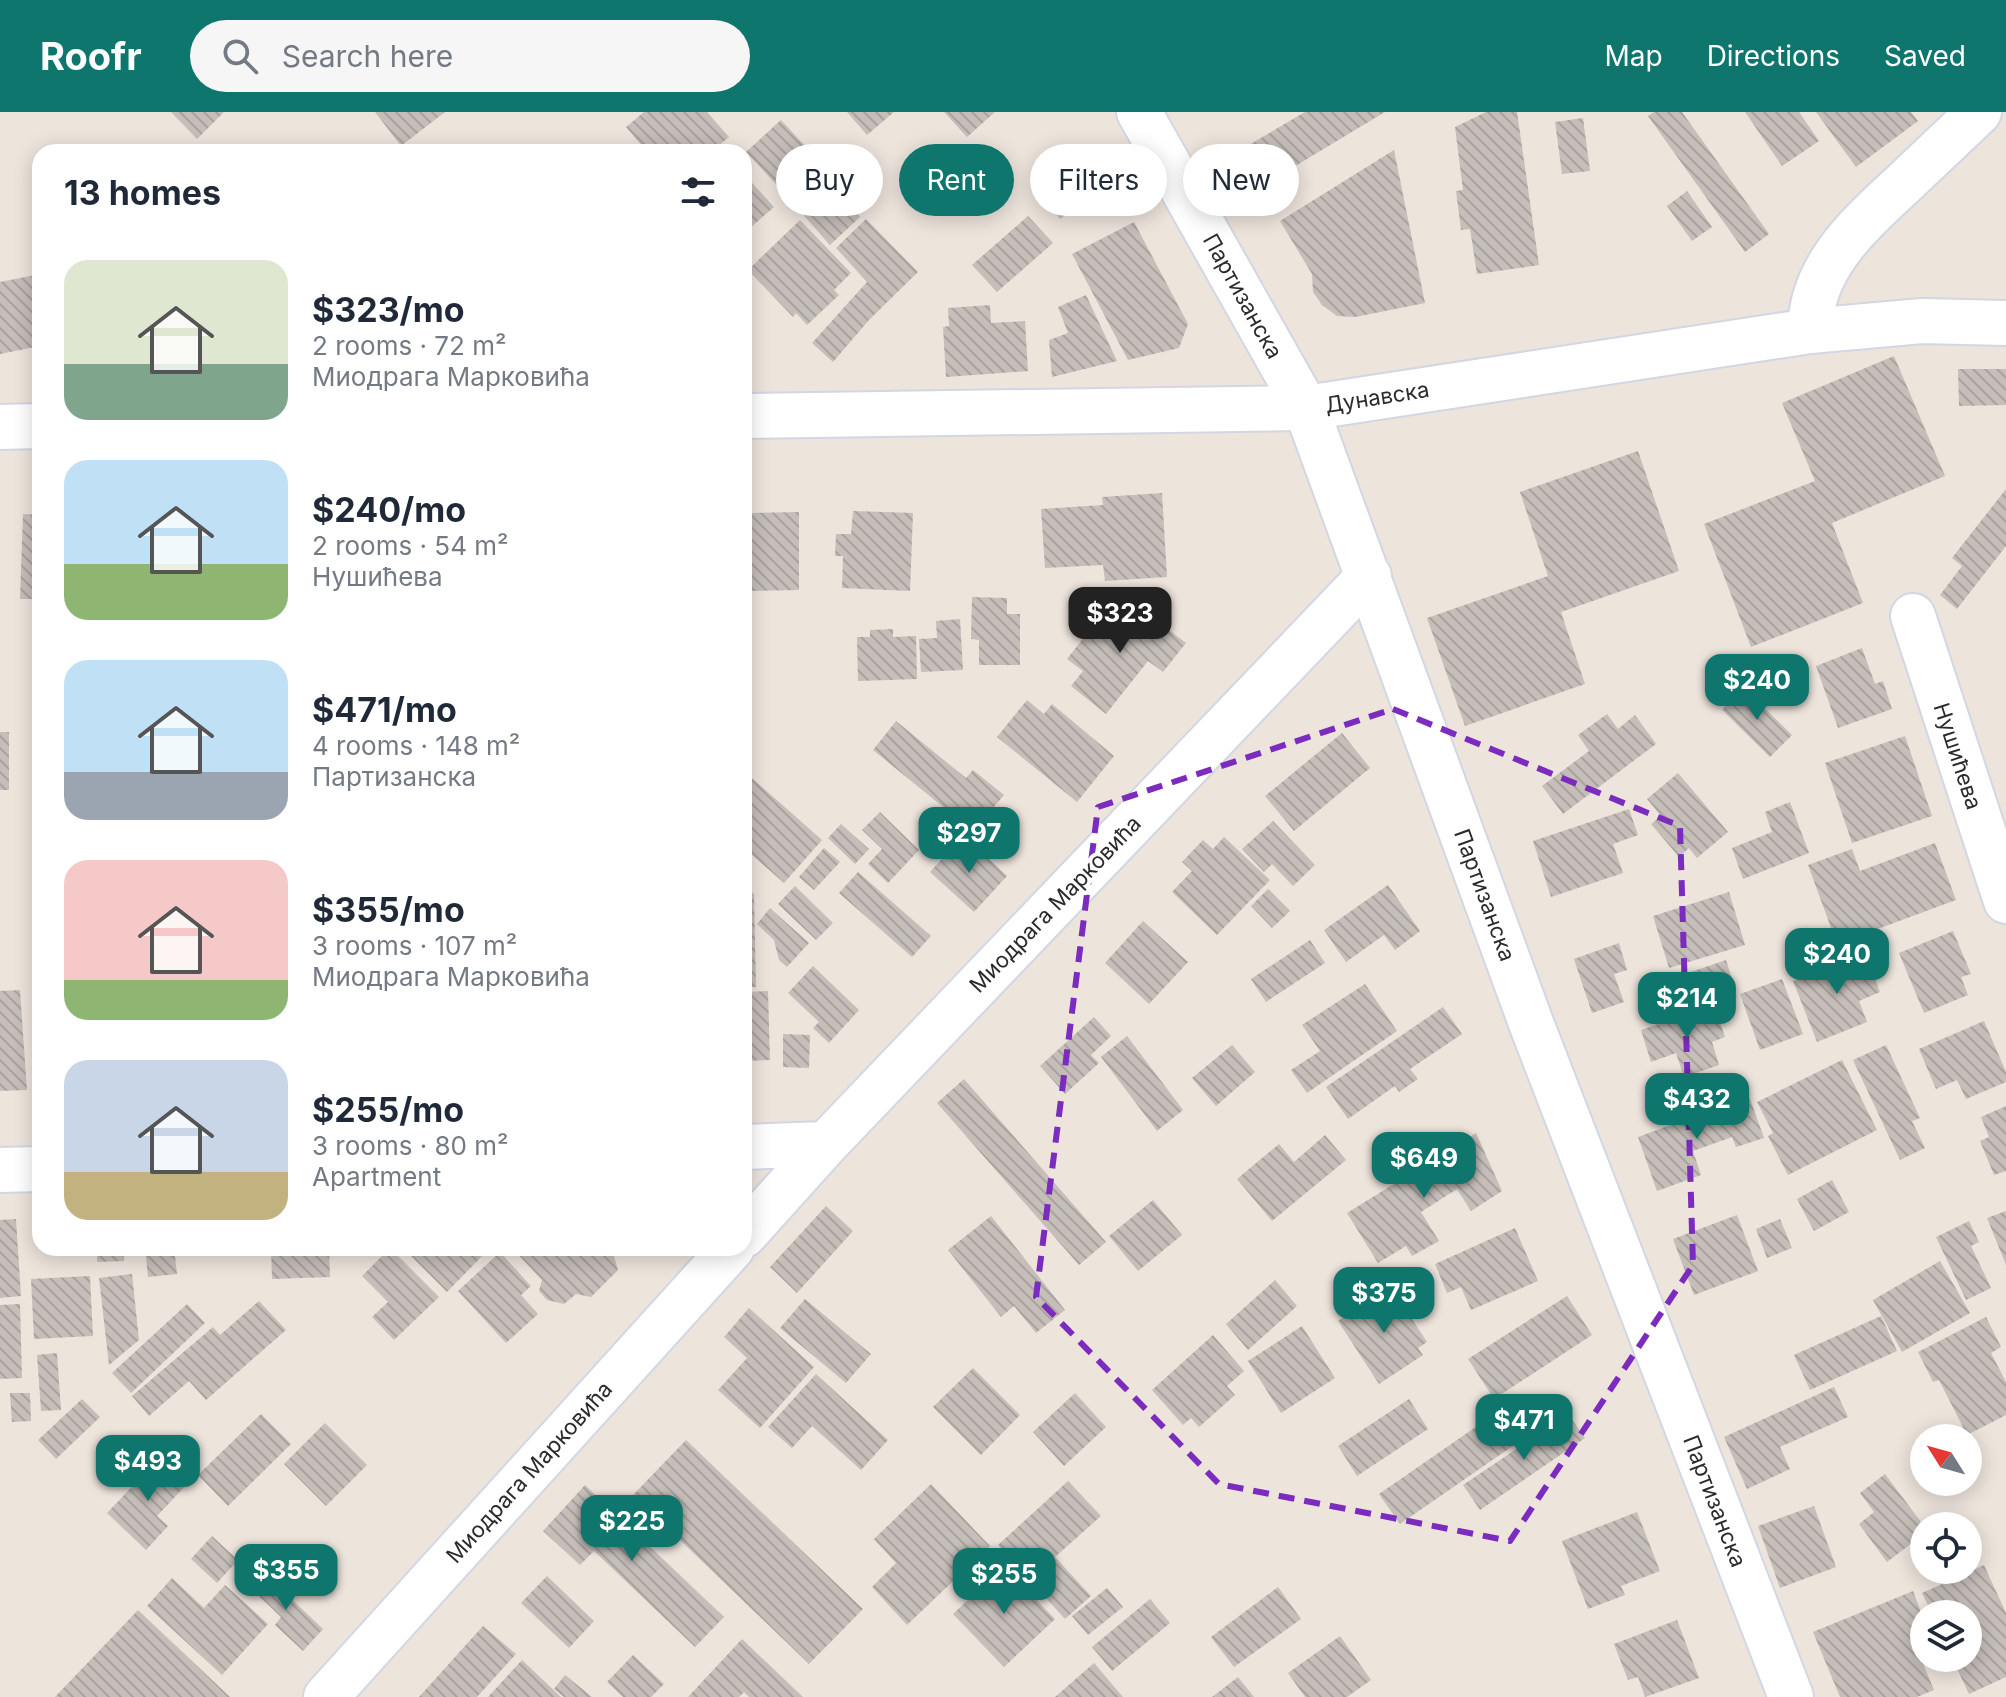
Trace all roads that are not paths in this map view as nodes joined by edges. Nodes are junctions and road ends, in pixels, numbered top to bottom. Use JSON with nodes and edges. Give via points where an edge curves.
{"nodes":[{"id":1,"x":1139,"y":112,"type":"edge"},
{"id":2,"x":1979,"y":112,"type":"edge"},
{"id":3,"x":2006,"y":323,"type":"edge"},
{"id":4,"x":1810,"y":331,"type":"junction"},
{"id":5,"x":1306,"y":408,"type":"junction"},
{"id":6,"x":752,"y":416,"type":"edge"},
{"id":7,"x":32,"y":426,"type":"edge"},
{"id":8,"x":0,"y":427,"type":"edge"},
{"id":9,"x":1369,"y":576,"type":"junction"},
{"id":10,"x":1913,"y":616,"type":"dead end"},
{"id":11,"x":2005,"y":897,"type":"edge"},
{"id":12,"x":826,"y":1144,"type":"junction"},
{"id":13,"x":752,"y":1147,"type":"edge"},
{"id":14,"x":32,"y":1169,"type":"edge"},
{"id":15,"x":0,"y":1170,"type":"edge"},
{"id":16,"x":752,"y":1226,"type":"edge"},
{"id":17,"x":725,"y":1256,"type":"edge"},
{"id":18,"x":326,"y":1697,"type":"edge"},
{"id":19,"x":1791,"y":1697,"type":"edge"}],
"edges":[{"from":1,"to":5,"type":"street","name":"Партизанска"},
{"from":2,"to":4,"type":"street","via":[[1849,235],[1826,270]]},
{"from":3,"to":4,"type":"street","name":"Дунавска","via":[[1922,321]]},
{"from":4,"to":5,"type":"street","name":"Дунавска"},
{"from":5,"to":6,"type":"street","name":"Дунавска"},
{"from":5,"to":9,"type":"street","name":"Партизанска"},
{"from":7,"to":8,"type":"street"},
{"from":9,"to":12,"type":"street","name":"Миодрага Марковића"},
{"from":9,"to":19,"type":"street","name":"Партизанска","via":[[1531,1023]]},
{"from":10,"to":11,"type":"street","name":"Нушићева"},
{"from":12,"to":13,"type":"street"},
{"from":12,"to":16,"type":"street","name":"Миодрага Марковића"},
{"from":14,"to":15,"type":"street"},
{"from":17,"to":18,"type":"street","name":"Миодрага Марковића"}]}
